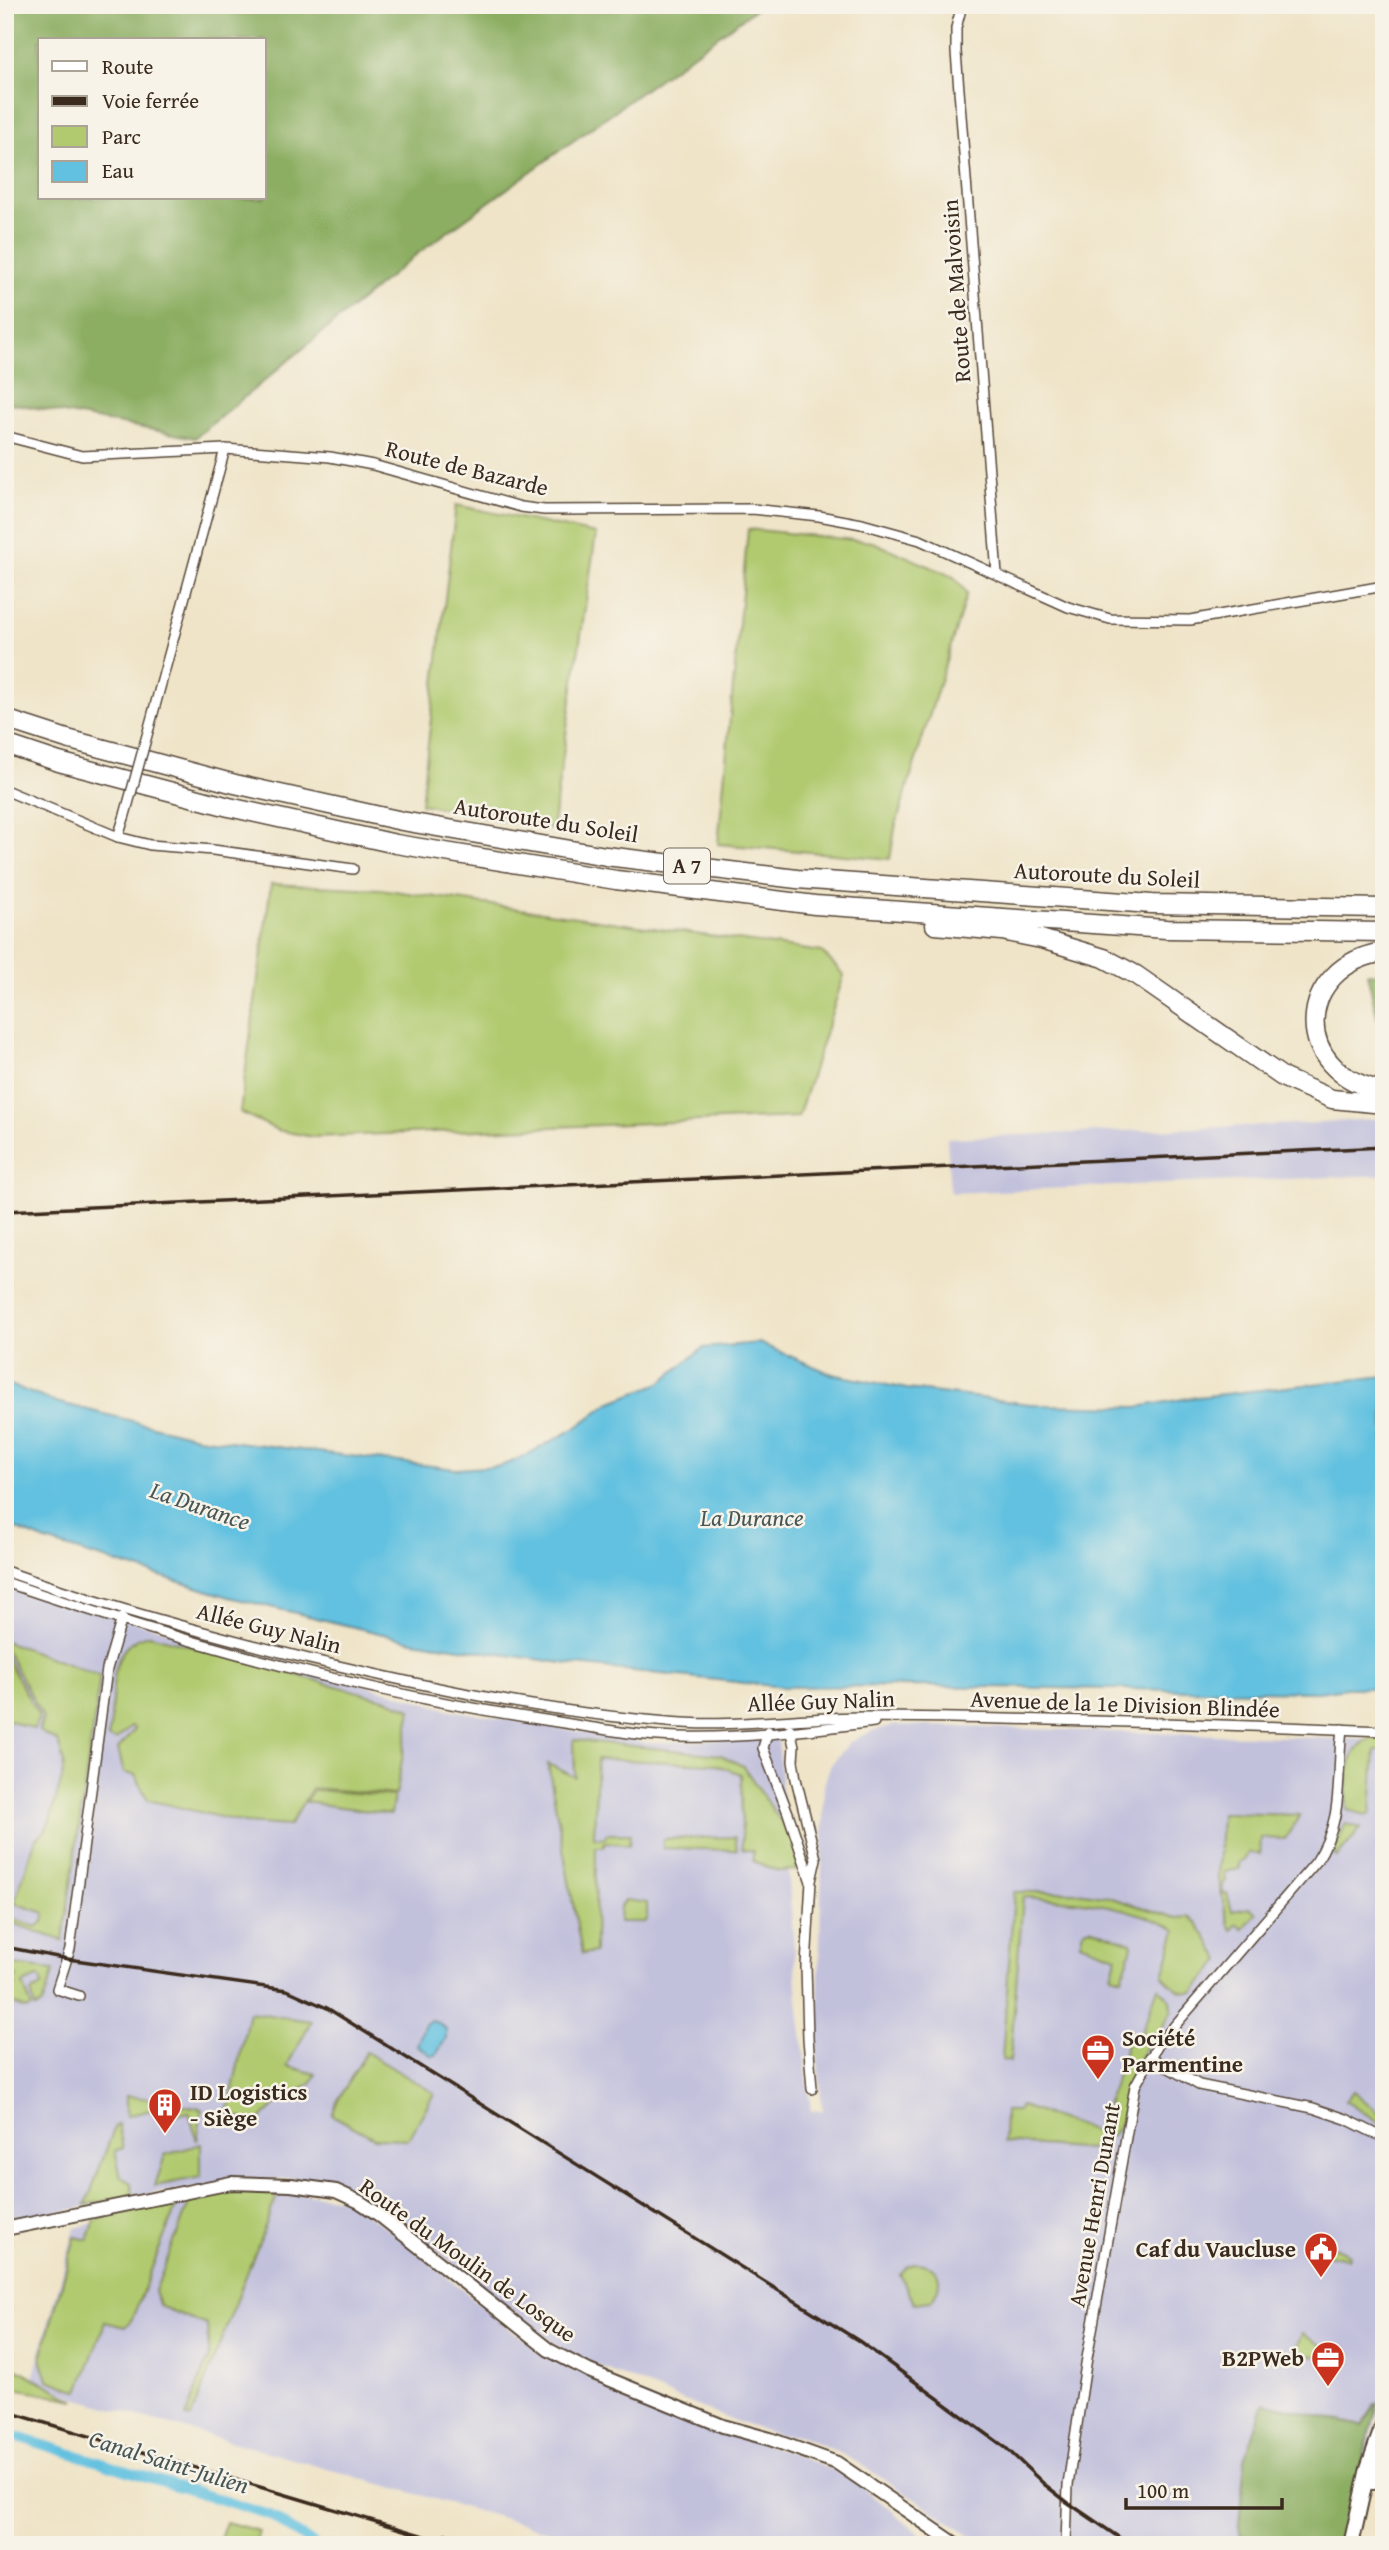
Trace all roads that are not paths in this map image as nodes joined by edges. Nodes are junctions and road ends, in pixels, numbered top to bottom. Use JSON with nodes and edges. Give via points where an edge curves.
{"nodes":[{"id":1,"x":962,"y":5,"type":"edge"},
{"id":2,"x":5,"y":436,"type":"edge"},
{"id":3,"x":225,"y":449,"type":"junction"},
{"id":4,"x":997,"y":574,"type":"junction"},
{"id":5,"x":1384,"y":586,"type":"edge"},
{"id":6,"x":5,"y":719,"type":"edge"},
{"id":7,"x":5,"y":744,"type":"edge"},
{"id":8,"x":5,"y":790,"type":"edge"},
{"id":9,"x":118,"y":837,"type":"junction"},
{"id":10,"x":353,"y":869,"type":"dead end"},
{"id":11,"x":815,"y":905,"type":"junction"},
{"id":12,"x":1384,"y":908,"type":"edge"},
{"id":13,"x":1384,"y":932,"type":"edge"},
{"id":14,"x":1384,"y":952,"type":"edge"},
{"id":15,"x":1384,"y":1091,"type":"edge"},
{"id":16,"x":1384,"y":1104,"type":"edge"},
{"id":17,"x":5,"y":1571,"type":"edge"},
{"id":18,"x":5,"y":1582,"type":"edge"},
{"id":19,"x":125,"y":1610,"type":"junction"},
{"id":20,"x":121,"y":1621,"type":"junction"},
{"id":21,"x":907,"y":1718,"type":"junction"},
{"id":22,"x":780,"y":1722,"type":"junction"},
{"id":23,"x":1342,"y":1729,"type":"junction"},
{"id":24,"x":812,"y":1730,"type":"junction"},
{"id":25,"x":1384,"y":1731,"type":"edge"},
{"id":26,"x":791,"y":1732,"type":"junction"},
{"id":27,"x":766,"y":1734,"type":"junction"},
{"id":28,"x":739,"y":1736,"type":"junction"},
{"id":29,"x":794,"y":1746,"type":"junction"},
{"id":30,"x":762,"y":1748,"type":"junction"},
{"id":31,"x":811,"y":1881,"type":"junction"},
{"id":32,"x":79,"y":1996,"type":"dead end"},
{"id":33,"x":1150,"y":2057,"type":"junction"},
{"id":34,"x":812,"y":2089,"type":"dead end"},
{"id":35,"x":1384,"y":2138,"type":"edge"},
{"id":36,"x":5,"y":2229,"type":"edge"},
{"id":37,"x":1384,"y":2423,"type":"edge"},
{"id":38,"x":1384,"y":2454,"type":"edge"},
{"id":39,"x":1355,"y":2528,"type":"junction"},
{"id":40,"x":957,"y":2545,"type":"edge"},
{"id":41,"x":1066,"y":2545,"type":"edge"},
{"id":42,"x":1351,"y":2545,"type":"edge"}],
"edges":[{"from":1,"to":4,"type":"street","name":"Route de Malvoisin","via":[[956,52]]},
{"from":2,"to":3,"type":"street","name":"Route de Bazarde","via":[[82,456]]},
{"from":3,"to":4,"type":"street","name":"Route de Bazarde","via":[[373,465],[544,510],[730,509],[830,518],[901,534]]},
{"from":3,"to":9,"type":"street","bridge":true},
{"from":4,"to":5,"type":"street","name":"Route de Bazarde","via":[[1068,607],[1110,619],[1189,620]]},
{"from":6,"to":12,"type":"highway","name":"Autoroute du Soleil","number":"A 7","via":[[235,784],[402,821],[606,856],[797,879],[1139,904]]},
{"from":7,"to":11,"type":"highway","name":"Autoroute du Soleil","number":"A 7","via":[[229,807],[396,844],[616,880]]},
{"from":8,"to":9,"type":"street"},
{"from":9,"to":10,"type":"street","via":[[150,845]]},
{"from":11,"to":13,"type":"highway","name":"Autoroute du Soleil","number":"A 7","via":[[1167,929]]},
{"from":11,"to":16,"type":"highway","via":[[865,918],[1002,931],[1104,958],[1296,1084],[1332,1099]]},
{"from":14,"to":15,"type":"highway","via":[[1342,968],[1325,987],[1315,1013],[1314,1037],[1323,1056],[1350,1081]]},
{"from":17,"to":19,"type":"street","name":"Allée Guy Nalin"},
{"from":18,"to":20,"type":"street","name":"Allée Guy Nalin"},
{"from":19,"to":20,"type":"street"},
{"from":19,"to":22,"type":"street","name":"Allée Guy Nalin","via":[[457,1693],[672,1723]]},
{"from":20,"to":28,"type":"street","name":"Allée Guy Nalin","via":[[390,1693],[648,1735]]},
{"from":20,"to":32,"type":"street","via":[[107,1669],[70,1949],[57,1989]]},
{"from":21,"to":22,"type":"street","name":"Allée Guy Nalin"},
{"from":21,"to":23,"type":"street","name":"Avenue de la 1e Division Blindée"},
{"from":21,"to":24,"type":"street","name":"Allée Guy Nalin"},
{"from":22,"to":26,"type":"street"},
{"from":22,"to":27,"type":"street"},
{"from":23,"to":25,"type":"street","name":"Avenue de la 1e Division Blindée"},
{"from":23,"to":33,"type":"street","name":"Avenue Henri Dunant","via":[[1339,1803],[1325,1848]]},
{"from":24,"to":26,"type":"street","name":"Allée Guy Nalin"},
{"from":24,"to":29,"type":"street"},
{"from":26,"to":27,"type":"street","name":"Allée Guy Nalin"},
{"from":26,"to":29,"type":"street"},
{"from":27,"to":28,"type":"street","name":"Allée Guy Nalin"},
{"from":27,"to":30,"type":"street"},
{"from":28,"to":30,"type":"street"},
{"from":29,"to":31,"type":"street","via":[[796,1779],[816,1859]]},
{"from":30,"to":31,"type":"street"},
{"from":31,"to":34,"type":"street","via":[[806,1966]]},
{"from":33,"to":35,"type":"street","via":[[1199,2085],[1312,2108]]},
{"from":33,"to":41,"type":"street","name":"Avenue Henri Dunant","via":[[1135,2086],[1086,2364],[1068,2485]]},
{"from":36,"to":40,"type":"street","name":"Route du Moulin de Losque","via":[[208,2185],[291,2185],[336,2191],[378,2214],[550,2350],[589,2371],[723,2426],[837,2463]]},
{"from":37,"to":39,"type":"main road"},
{"from":38,"to":39,"type":"main road"},
{"from":39,"to":42,"type":"main road"}]}
